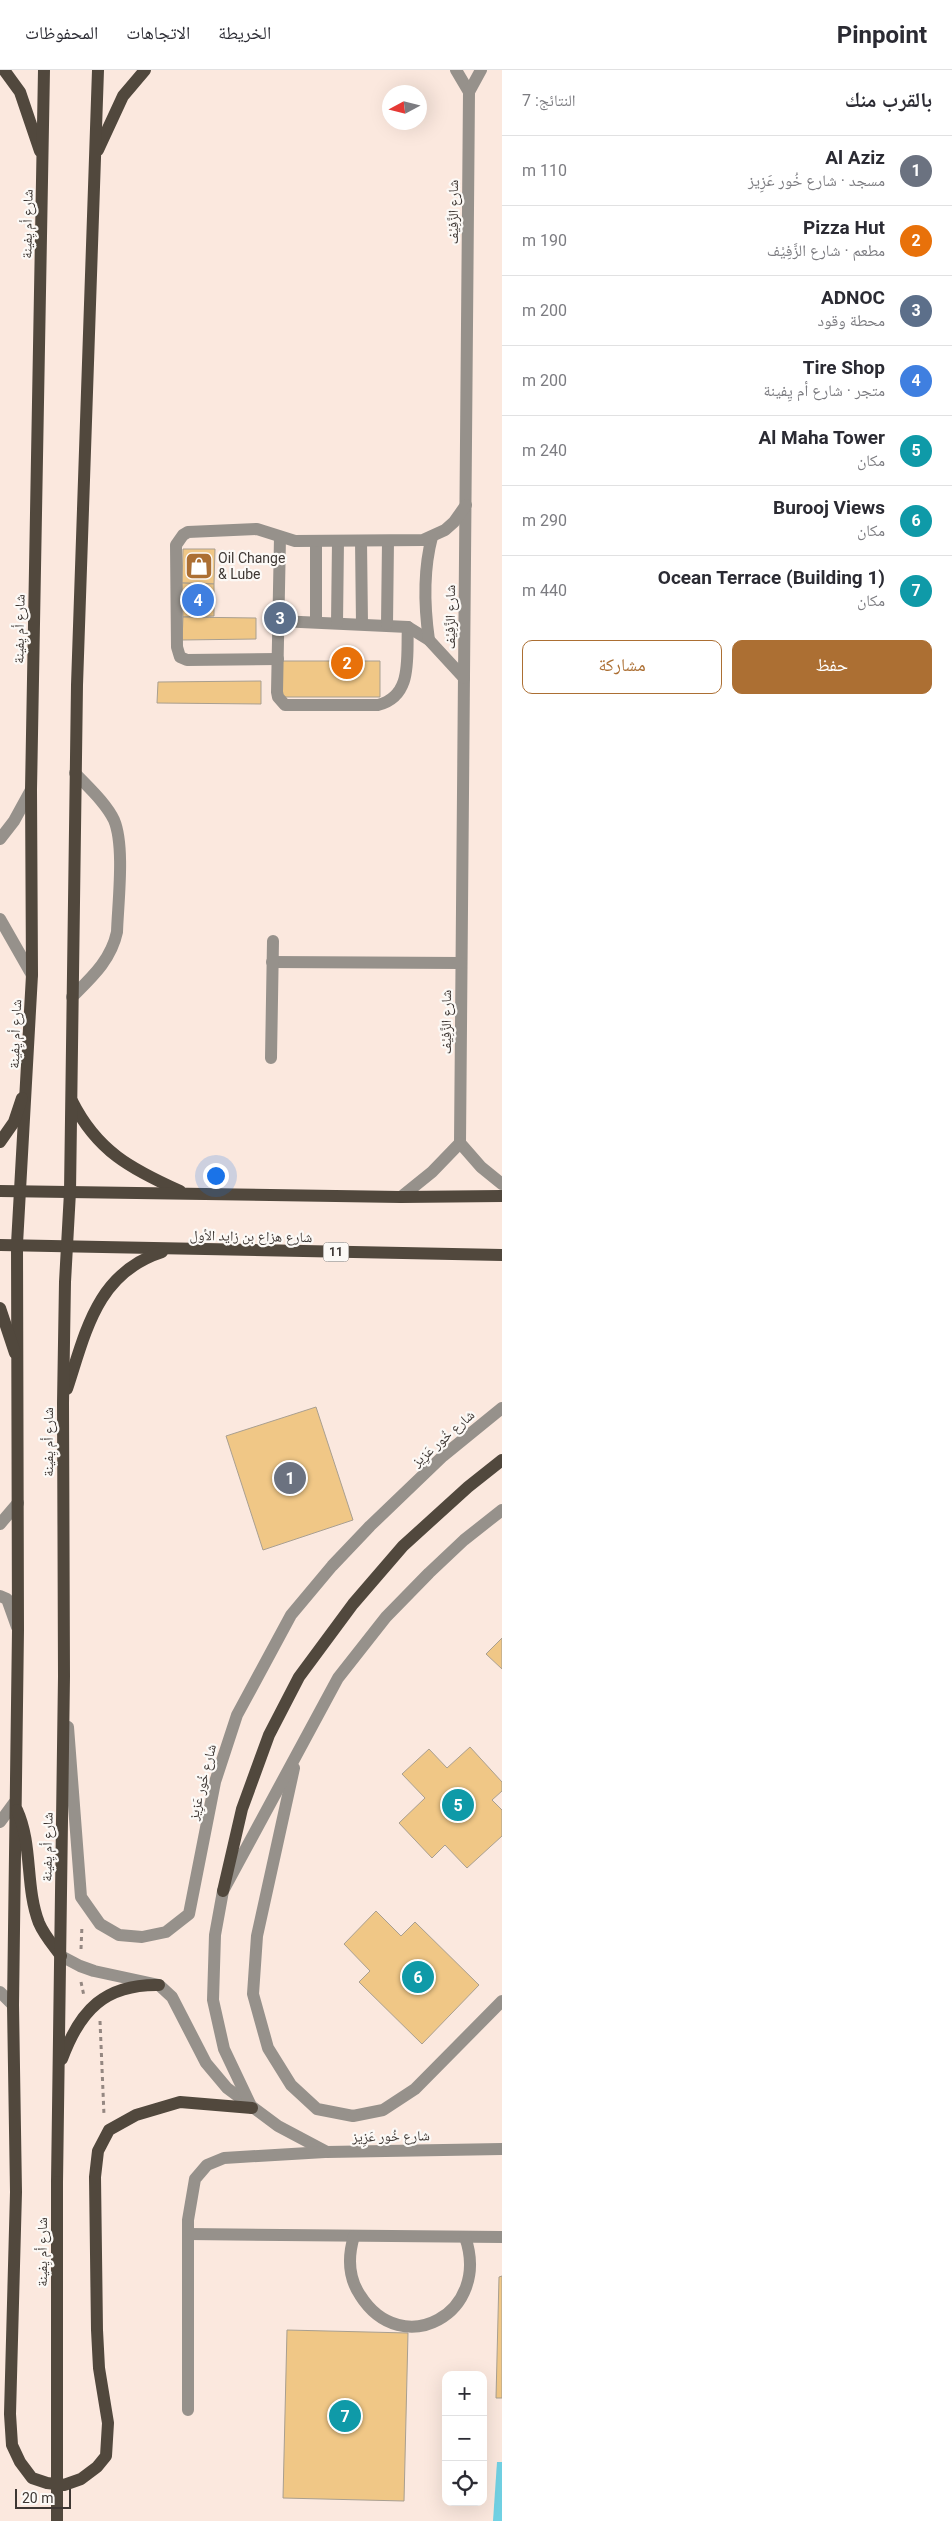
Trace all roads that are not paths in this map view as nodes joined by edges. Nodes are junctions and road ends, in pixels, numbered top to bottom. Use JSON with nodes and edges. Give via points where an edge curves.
{"nodes":[{"id":1,"x":4,"y":70,"type":"edge"},
{"id":2,"x":44,"y":70,"type":"edge"},
{"id":3,"x":98,"y":70,"type":"edge"},
{"id":4,"x":145,"y":70,"type":"edge"},
{"id":5,"x":456,"y":70,"type":"edge"},
{"id":6,"x":481,"y":70,"type":"edge"},
{"id":7,"x":469,"y":92,"type":"junction"},
{"id":8,"x":95,"y":157,"type":"junction"},
{"id":9,"x":43,"y":160,"type":"junction"},
{"id":10,"x":466,"y":505,"type":"junction"},
{"id":11,"x":280,"y":537,"type":"junction"},
{"id":12,"x":432,"y":537,"type":"junction"},
{"id":13,"x":388,"y":540,"type":"junction"},
{"id":14,"x":316,"y":541,"type":"junction"},
{"id":15,"x":338,"y":541,"type":"junction"},
{"id":16,"x":361,"y":541,"type":"junction"},
{"id":17,"x":279,"y":621,"type":"junction"},
{"id":18,"x":316,"y":622,"type":"junction"},
{"id":19,"x":337,"y":623,"type":"junction"},
{"id":20,"x":362,"y":624,"type":"junction"},
{"id":21,"x":387,"y":624,"type":"junction"},
{"id":22,"x":408,"y":627,"type":"junction"},
{"id":23,"x":429,"y":640,"type":"junction"},
{"id":24,"x":278,"y":659,"type":"junction"},
{"id":25,"x":464,"y":678,"type":"junction"},
{"id":26,"x":75,"y":773,"type":"junction"},
{"id":27,"x":31,"y":790,"type":"junction"},
{"id":28,"x":0,"y":839,"type":"edge"},
{"id":29,"x":0,"y":919,"type":"edge"},
{"id":30,"x":273,"y":941,"type":"dead end"},
{"id":31,"x":272,"y":962,"type":"junction"},
{"id":32,"x":461,"y":963,"type":"junction"},
{"id":33,"x":32,"y":975,"type":"junction"},
{"id":34,"x":72,"y":998,"type":"junction"},
{"id":35,"x":271,"y":1058,"type":"dead end"},
{"id":36,"x":28,"y":1081,"type":"junction"},
{"id":37,"x":70,"y":1097,"type":"junction"},
{"id":38,"x":0,"y":1142,"type":"edge"},
{"id":39,"x":460,"y":1143,"type":"junction"},
{"id":40,"x":502,"y":1184,"type":"edge"},
{"id":41,"x":0,"y":1191,"type":"edge"},
{"id":42,"x":21,"y":1191,"type":"junction"},
{"id":43,"x":70,"y":1192,"type":"junction"},
{"id":44,"x":184,"y":1193,"type":"junction"},
{"id":45,"x":502,"y":1196,"type":"edge"},
{"id":46,"x":401,"y":1197,"type":"junction"},
{"id":47,"x":17,"y":1244,"type":"junction"},
{"id":48,"x":0,"y":1245,"type":"edge"},
{"id":49,"x":66,"y":1246,"type":"junction"},
{"id":50,"x":169,"y":1250,"type":"junction"},
{"id":51,"x":502,"y":1255,"type":"edge"},
{"id":52,"x":0,"y":1308,"type":"edge"},
{"id":53,"x":19,"y":1365,"type":"junction"},
{"id":54,"x":63,"y":1403,"type":"junction"},
{"id":55,"x":502,"y":1408,"type":"edge"},
{"id":56,"x":502,"y":1460,"type":"edge"},
{"id":57,"x":18,"y":1503,"type":"junction"},
{"id":58,"x":502,"y":1510,"type":"edge"},
{"id":59,"x":0,"y":1524,"type":"edge"},
{"id":60,"x":0,"y":1596,"type":"edge"},
{"id":61,"x":18,"y":1630,"type":"junction"},
{"id":62,"x":64,"y":1676,"type":"junction"},
{"id":63,"x":299,"y":1748,"type":"junction"},
{"id":64,"x":14,"y":1803,"type":"junction"},
{"id":65,"x":0,"y":1822,"type":"edge"},
{"id":66,"x":223,"y":1891,"type":"junction"},
{"id":67,"x":60,"y":1956,"type":"junction"},
{"id":68,"x":159,"y":1985,"type":"junction"},
{"id":69,"x":0,"y":1992,"type":"edge"},
{"id":70,"x":502,"y":2001,"type":"edge"},
{"id":71,"x":13,"y":2005,"type":"junction"},
{"id":72,"x":59,"y":2068,"type":"junction"},
{"id":73,"x":252,"y":2108,"type":"junction"},
{"id":74,"x":502,"y":2150,"type":"edge"},
{"id":75,"x":327,"y":2152,"type":"junction"},
{"id":76,"x":188,"y":2234,"type":"junction"},
{"id":77,"x":354,"y":2236,"type":"junction"},
{"id":78,"x":465,"y":2237,"type":"junction"},
{"id":79,"x":502,"y":2237,"type":"edge"},
{"id":80,"x":188,"y":2410,"type":"dead end"},
{"id":81,"x":57,"y":2521,"type":"edge"}],
"edges":[{"from":1,"to":9,"type":"main road","via":[[20,92]]},
{"from":2,"to":9,"type":"main road","name":"شارع أم يِفينة"},
{"from":3,"to":8,"type":"main road","name":"شارع أم يِفينة"},
{"from":4,"to":8,"type":"main road","via":[[123,96]]},
{"from":5,"to":7,"type":"street"},
{"from":6,"to":7,"type":"street","name":"شارع الزَّفِيْف"},
{"from":7,"to":10,"type":"street","name":"شارع الزَّفِيْف"},
{"from":8,"to":26,"type":"main road","name":"شارع أم يِفينة"},
{"from":9,"to":27,"type":"main road","name":"شارع أم يِفينة"},
{"from":10,"to":12,"type":"street","via":[[454,522]]},
{"from":10,"to":25,"type":"street","name":"شارع الزَّفِيْف"},
{"from":11,"to":14,"type":"street"},
{"from":11,"to":17,"type":"street"},
{"from":11,"to":24,"type":"street","via":[[257,529],[193,532],[183,535],[176,545],[177,647],[180,657],[187,660]]},
{"from":12,"to":13,"type":"street"},
{"from":12,"to":23,"type":"street","via":[[425,572]]},
{"from":13,"to":16,"type":"street"},
{"from":13,"to":21,"type":"street"},
{"from":14,"to":15,"type":"street"},
{"from":14,"to":18,"type":"street"},
{"from":15,"to":16,"type":"street"},
{"from":15,"to":19,"type":"street"},
{"from":16,"to":20,"type":"street"},
{"from":17,"to":18,"type":"street"},
{"from":17,"to":24,"type":"street"},
{"from":18,"to":19,"type":"street"},
{"from":19,"to":20,"type":"street"},
{"from":20,"to":21,"type":"street"},
{"from":21,"to":22,"type":"street"},
{"from":22,"to":23,"type":"street"},
{"from":22,"to":24,"type":"street","via":[[405,683],[397,695],[378,705],[286,705],[277,692]]},
{"from":23,"to":25,"type":"street"},
{"from":25,"to":32,"type":"street","name":"شارع الزَّفِيْف"},
{"from":26,"to":34,"type":"main road","name":"شارع أم يِفينة"},
{"from":26,"to":34,"type":"street","via":[[109,811],[117,830],[119,851],[115,943],[104,964]]},
{"from":27,"to":28,"type":"street"},
{"from":27,"to":33,"type":"main road","name":"شارع أم يِفينة"},
{"from":29,"to":33,"type":"street"},
{"from":30,"to":31,"type":"street"},
{"from":31,"to":32,"type":"street"},
{"from":31,"to":35,"type":"street"},
{"from":32,"to":39,"type":"street","name":"شارع الزَّفِيْف"},
{"from":33,"to":36,"type":"main road","name":"شارع أم يِفينة"},
{"from":34,"to":37,"type":"main road","name":"شارع أم يِفينة"},
{"from":36,"to":38,"type":"main road","via":[[14,1122]]},
{"from":36,"to":42,"type":"main road","name":"شارع أم يِفينة"},
{"from":37,"to":43,"type":"main road","name":"شارع أم يِفينة"},
{"from":37,"to":44,"type":"main road","via":[[86,1126],[108,1150],[142,1174]]},
{"from":39,"to":40,"type":"street","via":[[481,1167]]},
{"from":39,"to":46,"type":"street"},
{"from":41,"to":42,"type":"main road"},
{"from":42,"to":43,"type":"main road"},
{"from":42,"to":47,"type":"main road","name":"شارع أم يِفينة"},
{"from":43,"to":44,"type":"main road"},
{"from":43,"to":49,"type":"main road","name":"شارع أم يِفينة"},
{"from":44,"to":46,"type":"main road"},
{"from":45,"to":46,"type":"main road"},
{"from":47,"to":48,"type":"main road","name":"شارع هزاع بن زايد الأول","number":"11"},
{"from":47,"to":49,"type":"main road","name":"شارع هزاع بن زايد الأول","number":"11"},
{"from":47,"to":53,"type":"main road","name":"شارع أم يِفينة"},
{"from":49,"to":50,"type":"main road","name":"شارع هزاع بن زايد الأول","number":"11"},
{"from":49,"to":54,"type":"main road","name":"شارع أم يِفينة"},
{"from":50,"to":51,"type":"main road","name":"شارع هزاع بن زايد الأول","number":"11"},
{"from":50,"to":54,"type":"main road","via":[[141,1261],[106,1291],[91,1316]]},
{"from":52,"to":53,"type":"main road"},
{"from":53,"to":57,"type":"main road","name":"شارع أم يِفينة"},
{"from":54,"to":62,"type":"main road","name":"شارع أم يِفينة"},
{"from":55,"to":62,"type":"street","name":"شارع خُور عَزِيز","via":[[443,1456],[370,1526],[290,1615],[237,1715],[215,1782],[189,1914],[166,1932],[142,1937],[119,1935],[100,1924],[81,1898]]},
{"from":56,"to":66,"type":"main road","via":[[468,1486],[403,1546],[353,1604],[299,1677],[269,1736],[242,1809]]},
{"from":57,"to":59,"type":"street"},
{"from":57,"to":61,"type":"main road","name":"شارع أم يِفينة"},
{"from":58,"to":63,"type":"street","via":[[464,1540],[386,1617],[338,1678]]},
{"from":60,"to":61,"type":"street","via":[[7,1599]]},
{"from":61,"to":64,"type":"main road","name":"شارع أم يِفينة"},
{"from":62,"to":67,"type":"main road","name":"شارع أم يِفينة"},
{"from":63,"to":66,"type":"street"},
{"from":63,"to":70,"type":"street","via":[[257,1936],[253,1994],[268,2048],[291,2085],[317,2108],[353,2116],[383,2110],[415,2089]]},
{"from":64,"to":65,"type":"street"},
{"from":64,"to":67,"type":"main road","via":[[26,1838],[34,1905],[40,1924]]},
{"from":64,"to":71,"type":"main road","name":"شارع أم يِفينة"},
{"from":66,"to":73,"type":"street","via":[[215,1935],[213,2000],[224,2049]]},
{"from":67,"to":68,"type":"street","via":[[87,1969]]},
{"from":67,"to":72,"type":"main road","name":"شارع أم يِفينة"},
{"from":68,"to":72,"type":"main road","via":[[123,1989],[106,1996],[91,2008],[71,2035]]},
{"from":68,"to":73,"type":"street","name":"شارع خُور عَزِيز","via":[[172,1997],[216,2076]]},
{"from":69,"to":71,"type":"street"},
{"from":71,"to":73,"type":"main road","name":"شارع أم يِفينة","via":[[16,2192],[10,2428],[12,2445],[32,2478],[47,2484],[64,2485],[81,2479],[106,2456],[108,2423],[97,2330],[95,2177],[98,2152],[109,2130],[136,2116],[180,2102]]},
{"from":72,"to":81,"type":"main road","name":"شارع أم يِفينة","bridge":true},
{"from":73,"to":75,"type":"street","name":"شارع خُور عَزِيز"},
{"from":74,"to":75,"type":"street","name":"شارع خُور عَزِيز"},
{"from":75,"to":76,"type":"street","via":[[224,2158],[207,2165],[195,2178]]},
{"from":76,"to":77,"type":"street"},
{"from":76,"to":80,"type":"street"},
{"from":77,"to":78,"type":"street"},
{"from":77,"to":78,"type":"street","via":[[350,2265],[358,2292],[379,2316],[408,2326],[438,2320],[462,2298],[470,2274],[470,2255]]},
{"from":78,"to":79,"type":"street"}]}
